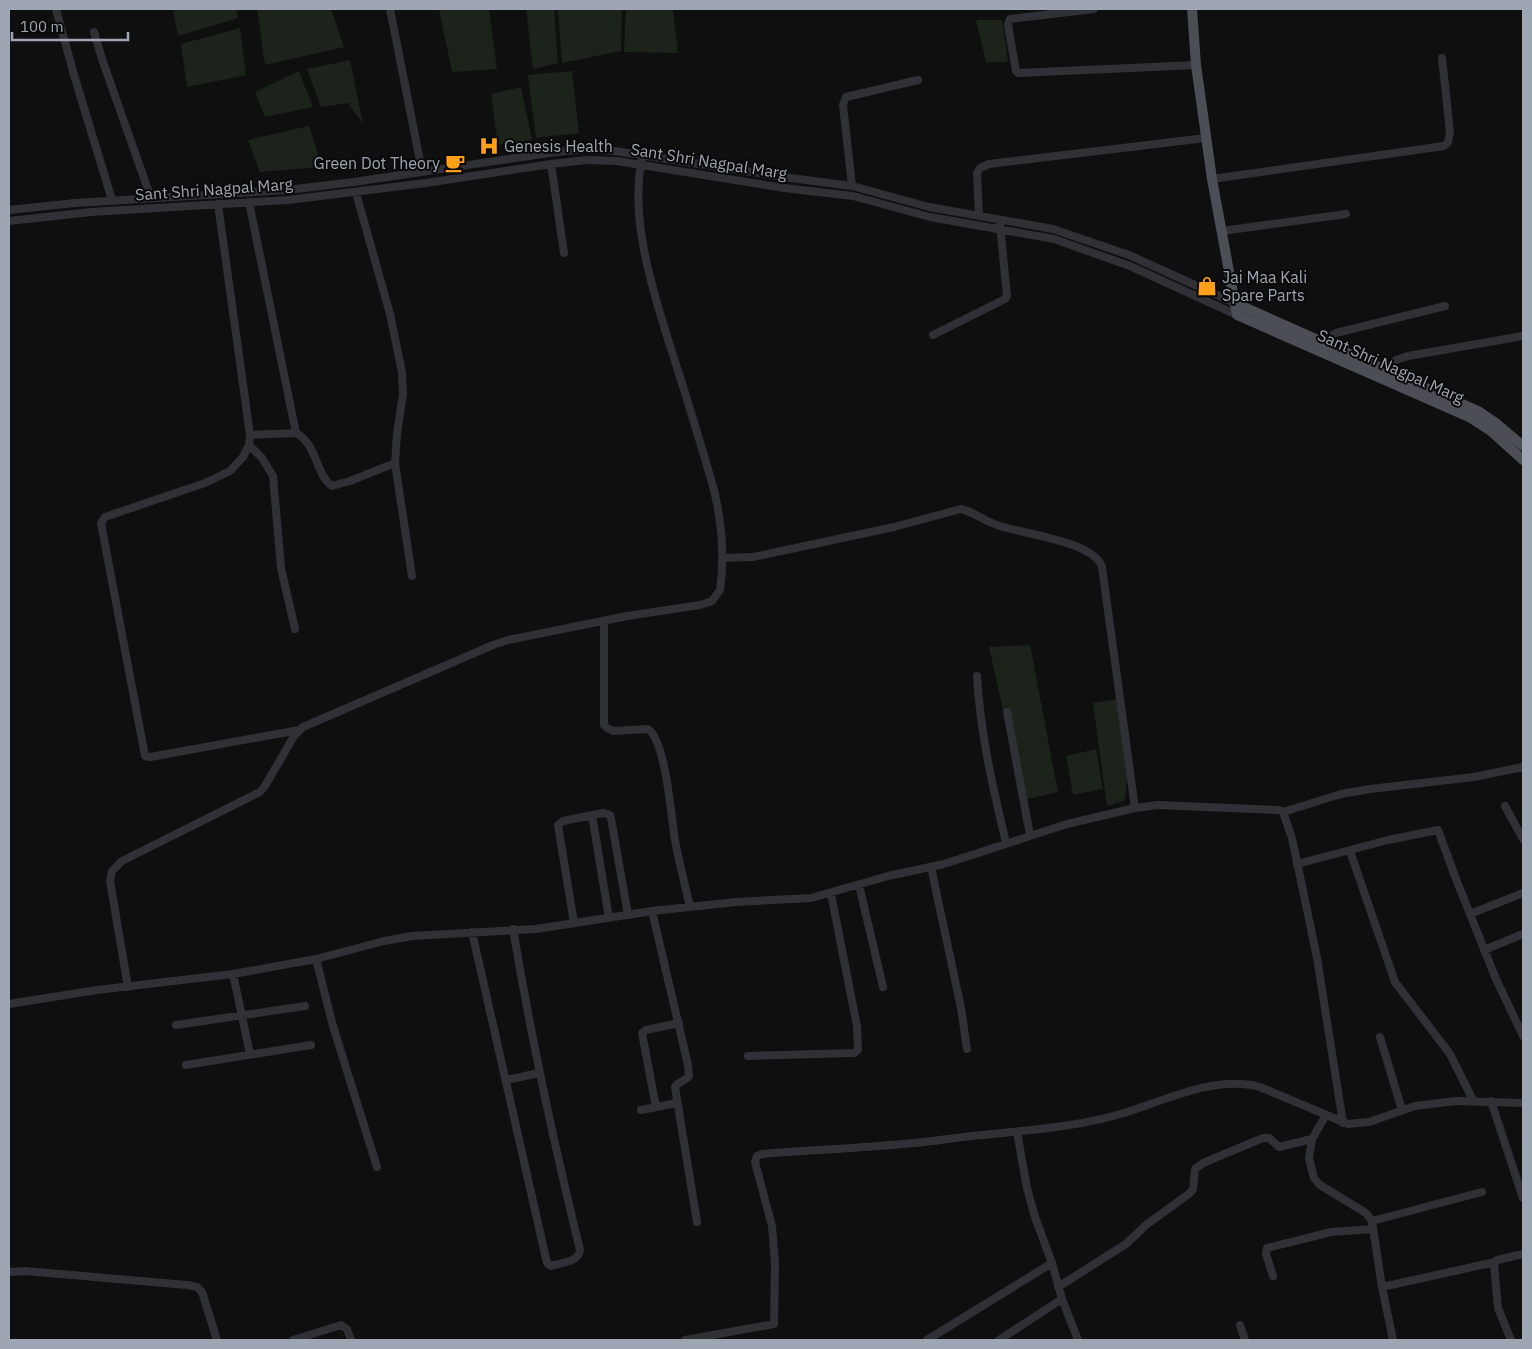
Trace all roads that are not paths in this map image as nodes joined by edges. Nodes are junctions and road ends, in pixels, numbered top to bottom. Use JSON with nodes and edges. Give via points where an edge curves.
{"nodes":[{"id":1,"x":56,"y":9,"type":"edge"},
{"id":2,"x":390,"y":9,"type":"edge"},
{"id":3,"x":1094,"y":9,"type":"edge"},
{"id":4,"x":1192,"y":9,"type":"edge"},
{"id":5,"x":94,"y":32,"type":"dead end"},
{"id":6,"x":1442,"y":58,"type":"dead end"},
{"id":7,"x":1196,"y":65,"type":"junction"},
{"id":8,"x":918,"y":80,"type":"dead end"},
{"id":9,"x":1206,"y":138,"type":"junction"},
{"id":10,"x":643,"y":155,"type":"junction"},
{"id":11,"x":551,"y":164,"type":"junction"},
{"id":12,"x":640,"y":165,"type":"junction"},
{"id":13,"x":431,"y":170,"type":"junction"},
{"id":14,"x":422,"y":172,"type":"junction"},
{"id":15,"x":1212,"y":179,"type":"junction"},
{"id":16,"x":433,"y":182,"type":"junction"},
{"id":17,"x":852,"y":186,"type":"junction"},
{"id":18,"x":356,"y":193,"type":"junction"},
{"id":19,"x":150,"y":198,"type":"junction"},
{"id":20,"x":112,"y":200,"type":"junction"},
{"id":21,"x":249,"y":202,"type":"junction"},
{"id":22,"x":218,"y":204,"type":"junction"},
{"id":23,"x":9,"y":210,"type":"edge"},
{"id":24,"x":1346,"y":214,"type":"dead end"},
{"id":25,"x":979,"y":216,"type":"junction"},
{"id":26,"x":9,"y":220,"type":"edge"},
{"id":27,"x":1001,"y":220,"type":"junction"},
{"id":28,"x":1000,"y":230,"type":"junction"},
{"id":29,"x":1222,"y":230,"type":"junction"},
{"id":30,"x":564,"y":253,"type":"dead end"},
{"id":31,"x":1445,"y":306,"type":"dead end"},
{"id":32,"x":1237,"y":309,"type":"junction"},
{"id":33,"x":934,"y":335,"type":"dead end"},
{"id":34,"x":1523,"y":336,"type":"edge"},
{"id":35,"x":1320,"y":341,"type":"junction"},
{"id":36,"x":1386,"y":370,"type":"junction"},
{"id":37,"x":296,"y":433,"type":"junction"},
{"id":38,"x":250,"y":435,"type":"junction"},
{"id":39,"x":249,"y":444,"type":"junction"},
{"id":40,"x":1523,"y":446,"type":"edge"},
{"id":41,"x":1523,"y":460,"type":"edge"},
{"id":42,"x":395,"y":463,"type":"junction"},
{"id":43,"x":723,"y":558,"type":"junction"},
{"id":44,"x":412,"y":576,"type":"dead end"},
{"id":45,"x":604,"y":621,"type":"junction"},
{"id":46,"x":295,"y":629,"type":"dead end"},
{"id":47,"x":977,"y":676,"type":"dead end"},
{"id":48,"x":1007,"y":712,"type":"dead end"},
{"id":49,"x":300,"y":730,"type":"junction"},
{"id":50,"x":1523,"y":767,"type":"edge"},
{"id":51,"x":1505,"y":806,"type":"dead end"},
{"id":52,"x":1135,"y":808,"type":"junction"},
{"id":53,"x":1283,"y":812,"type":"junction"},
{"id":54,"x":592,"y":815,"type":"junction"},
{"id":55,"x":1030,"y":835,"type":"junction"},
{"id":56,"x":1523,"y":839,"type":"edge"},
{"id":57,"x":1006,"y":843,"type":"junction"},
{"id":58,"x":1350,"y":851,"type":"junction"},
{"id":59,"x":1297,"y":864,"type":"junction"},
{"id":60,"x":931,"y":867,"type":"junction"},
{"id":61,"x":859,"y":885,"type":"junction"},
{"id":62,"x":1523,"y":893,"type":"edge"},
{"id":63,"x":830,"y":894,"type":"junction"},
{"id":64,"x":690,"y":907,"type":"junction"},
{"id":65,"x":652,"y":911,"type":"junction"},
{"id":66,"x":1470,"y":914,"type":"junction"},
{"id":67,"x":628,"y":915,"type":"junction"},
{"id":68,"x":610,"y":918,"type":"junction"},
{"id":69,"x":574,"y":923,"type":"junction"},
{"id":70,"x":513,"y":929,"type":"junction"},
{"id":71,"x":472,"y":932,"type":"junction"},
{"id":72,"x":1523,"y":934,"type":"edge"},
{"id":73,"x":1484,"y":950,"type":"junction"},
{"id":74,"x":316,"y":960,"type":"junction"},
{"id":75,"x":233,"y":974,"type":"junction"},
{"id":76,"x":128,"y":987,"type":"junction"},
{"id":77,"x":883,"y":987,"type":"dead end"},
{"id":78,"x":9,"y":1004,"type":"edge"},
{"id":79,"x":304,"y":1006,"type":"dead end"},
{"id":80,"x":242,"y":1016,"type":"junction"},
{"id":81,"x":679,"y":1023,"type":"junction"},
{"id":82,"x":176,"y":1025,"type":"dead end"},
{"id":83,"x":1522,"y":1036,"type":"edge"},
{"id":84,"x":1380,"y":1037,"type":"dead end"},
{"id":85,"x":311,"y":1045,"type":"dead end"},
{"id":86,"x":967,"y":1048,"type":"dead end"},
{"id":87,"x":250,"y":1054,"type":"junction"},
{"id":88,"x":748,"y":1056,"type":"dead end"},
{"id":89,"x":186,"y":1064,"type":"dead end"},
{"id":90,"x":540,"y":1073,"type":"junction"},
{"id":91,"x":506,"y":1080,"type":"junction"},
{"id":92,"x":1473,"y":1100,"type":"junction"},
{"id":93,"x":1491,"y":1101,"type":"junction"},
{"id":94,"x":677,"y":1103,"type":"junction"},
{"id":95,"x":1523,"y":1103,"type":"edge"},
{"id":96,"x":656,"y":1107,"type":"junction"},
{"id":97,"x":641,"y":1110,"type":"dead end"},
{"id":98,"x":1402,"y":1110,"type":"junction"},
{"id":99,"x":1326,"y":1115,"type":"junction"},
{"id":100,"x":1343,"y":1123,"type":"junction"},
{"id":101,"x":1017,"y":1132,"type":"junction"},
{"id":102,"x":1312,"y":1139,"type":"junction"},
{"id":103,"x":377,"y":1166,"type":"dead end"},
{"id":104,"x":1482,"y":1192,"type":"dead end"},
{"id":105,"x":1523,"y":1198,"type":"edge"},
{"id":106,"x":697,"y":1222,"type":"dead end"},
{"id":107,"x":1372,"y":1225,"type":"junction"},
{"id":108,"x":1523,"y":1254,"type":"edge"},
{"id":109,"x":1495,"y":1262,"type":"junction"},
{"id":110,"x":1052,"y":1263,"type":"junction"},
{"id":111,"x":9,"y":1272,"type":"edge"},
{"id":112,"x":1273,"y":1276,"type":"dead end"},
{"id":113,"x":1058,"y":1287,"type":"junction"},
{"id":114,"x":1382,"y":1287,"type":"junction"},
{"id":115,"x":1062,"y":1299,"type":"junction"},
{"id":116,"x":1240,"y":1325,"type":"dead end"},
{"id":117,"x":217,"y":1340,"type":"edge"},
{"id":118,"x":293,"y":1340,"type":"edge"},
{"id":119,"x":351,"y":1340,"type":"edge"},
{"id":120,"x":685,"y":1340,"type":"edge"},
{"id":121,"x":927,"y":1340,"type":"edge"},
{"id":122,"x":998,"y":1340,"type":"edge"},
{"id":123,"x":1076,"y":1340,"type":"edge"},
{"id":124,"x":1245,"y":1340,"type":"edge"},
{"id":125,"x":1393,"y":1340,"type":"edge"},
{"id":126,"x":1512,"y":1340,"type":"edge"}],
"edges":[{"from":1,"to":20,"type":"street"},
{"from":2,"to":14,"type":"street"},
{"from":3,"to":7,"type":"street","via":[[1010,19],[1008,24],[1016,71]]},
{"from":4,"to":7,"type":"main road"},
{"from":5,"to":19,"type":"street"},
{"from":6,"to":15,"type":"street","via":[[1450,132],[1444,146]]},
{"from":7,"to":9,"type":"main road"},
{"from":8,"to":17,"type":"street","via":[[846,97],[843,105]]},
{"from":9,"to":15,"type":"main road"},
{"from":9,"to":25,"type":"street","via":[[988,164],[977,173]]},
{"from":10,"to":12,"type":"street"},
{"from":10,"to":13,"type":"street","name":"Sant Shri Nagpal Marg","via":[[585,149]]},
{"from":10,"to":17,"type":"street","name":"Sant Shri Nagpal Marg"},
{"from":11,"to":12,"type":"street","name":"Sant Shri Nagpal Marg","via":[[587,160]]},
{"from":11,"to":16,"type":"street","name":"Sant Shri Nagpal Marg"},
{"from":11,"to":30,"type":"street"},
{"from":12,"to":28,"type":"street","name":"Sant Shri Nagpal Marg","via":[[853,196],[930,217]]},
{"from":12,"to":43,"type":"street","via":[[638,197],[645,252],[714,490]]},
{"from":13,"to":14,"type":"street","name":"Sant Shri Nagpal Marg"},
{"from":13,"to":16,"type":"street"},
{"from":14,"to":19,"type":"street","name":"Sant Shri Nagpal Marg","via":[[287,190]]},
{"from":15,"to":29,"type":"main road"},
{"from":16,"to":18,"type":"street","name":"Sant Shri Nagpal Marg"},
{"from":17,"to":25,"type":"street","name":"Sant Shri Nagpal Marg","via":[[929,207]]},
{"from":18,"to":21,"type":"street","name":"Sant Shri Nagpal Marg"},
{"from":18,"to":42,"type":"street","via":[[390,314],[402,372],[403,394]]},
{"from":19,"to":20,"type":"street","name":"Sant Shri Nagpal Marg"},
{"from":20,"to":23,"type":"street","name":"Sant Shri Nagpal Marg"},
{"from":21,"to":22,"type":"street","name":"Sant Shri Nagpal Marg"},
{"from":21,"to":37,"type":"street"},
{"from":22,"to":26,"type":"street","name":"Sant Shri Nagpal Marg"},
{"from":22,"to":38,"type":"street"},
{"from":24,"to":29,"type":"street"},
{"from":25,"to":27,"type":"street","name":"Sant Shri Nagpal Marg"},
{"from":27,"to":28,"type":"street"},
{"from":27,"to":32,"type":"street","name":"Sant Shri Nagpal Marg","via":[[1053,229],[1128,255]]},
{"from":28,"to":32,"type":"street","name":"Sant Shri Nagpal Marg","via":[[1054,239]]},
{"from":28,"to":33,"type":"street","via":[[1007,296]]},
{"from":29,"to":32,"type":"main road"},
{"from":31,"to":35,"type":"street","via":[[1336,333]]},
{"from":32,"to":35,"type":"main road","name":"Sant Shri Nagpal Marg"},
{"from":32,"to":41,"type":"main road","name":"Sant Shri Nagpal Marg","via":[[1471,418]]},
{"from":34,"to":36,"type":"street","via":[[1408,356],[1396,360]]},
{"from":35,"to":36,"type":"main road","name":"Sant Shri Nagpal Marg"},
{"from":36,"to":40,"type":"main road","name":"Sant Shri Nagpal Marg","via":[[1478,411]]},
{"from":37,"to":38,"type":"street"},
{"from":37,"to":42,"type":"street","via":[[305,439],[324,478],[332,486]]},
{"from":38,"to":39,"type":"street"},
{"from":39,"to":46,"type":"street","via":[[273,476],[282,568]]},
{"from":39,"to":49,"type":"street","via":[[243,457],[230,471],[205,483],[105,517],[101,523],[145,756]]},
{"from":42,"to":44,"type":"street"},
{"from":43,"to":45,"type":"street","via":[[720,590],[712,601]]},
{"from":43,"to":52,"type":"street","via":[[753,557],[961,509],[969,510],[995,525],[1067,543],[1093,555],[1102,567]]},
{"from":45,"to":49,"type":"street","via":[[494,645],[307,724]]},
{"from":45,"to":64,"type":"street","via":[[604,725],[613,731],[648,729],[655,736],[669,787],[675,838]]},
{"from":47,"to":57,"type":"street","via":[[984,738]]},
{"from":48,"to":55,"type":"street"},
{"from":49,"to":76,"type":"street","via":[[260,792],[122,861],[112,871],[110,881]]},
{"from":50,"to":53,"type":"street","via":[[1474,778],[1341,794]]},
{"from":51,"to":56,"type":"street"},
{"from":52,"to":53,"type":"street","via":[[1158,805]]},
{"from":52,"to":55,"type":"street"},
{"from":53,"to":59,"type":"street"},
{"from":54,"to":67,"type":"street","via":[[610,815]]},
{"from":54,"to":68,"type":"street"},
{"from":54,"to":69,"type":"street","via":[[558,824]]},
{"from":55,"to":57,"type":"street"},
{"from":57,"to":60,"type":"street"},
{"from":58,"to":59,"type":"street"},
{"from":58,"to":66,"type":"street","via":[[1438,830]]},
{"from":58,"to":92,"type":"street","via":[[1395,982],[1450,1054]]},
{"from":59,"to":100,"type":"street","via":[[1317,958]]},
{"from":60,"to":61,"type":"street"},
{"from":60,"to":86,"type":"street"},
{"from":61,"to":63,"type":"street"},
{"from":61,"to":77,"type":"street"},
{"from":62,"to":66,"type":"street"},
{"from":63,"to":64,"type":"street","via":[[799,900]]},
{"from":63,"to":88,"type":"street","via":[[857,1026],[858,1050],[854,1053]]},
{"from":64,"to":65,"type":"street"},
{"from":65,"to":67,"type":"street"},
{"from":65,"to":81,"type":"street"},
{"from":66,"to":73,"type":"street"},
{"from":67,"to":68,"type":"street"},
{"from":68,"to":69,"type":"street"},
{"from":69,"to":70,"type":"street"},
{"from":70,"to":71,"type":"street"},
{"from":70,"to":90,"type":"street"},
{"from":71,"to":74,"type":"street","via":[[399,938]]},
{"from":71,"to":91,"type":"street"},
{"from":72,"to":73,"type":"street"},
{"from":73,"to":83,"type":"street"},
{"from":74,"to":75,"type":"street"},
{"from":74,"to":103,"type":"street"},
{"from":75,"to":76,"type":"street"},
{"from":75,"to":80,"type":"street"},
{"from":76,"to":78,"type":"street"},
{"from":79,"to":80,"type":"street"},
{"from":80,"to":82,"type":"street"},
{"from":80,"to":87,"type":"street"},
{"from":81,"to":94,"type":"street","via":[[689,1074],[675,1087]]},
{"from":81,"to":96,"type":"street","via":[[642,1033]]},
{"from":84,"to":98,"type":"street"},
{"from":85,"to":87,"type":"street"},
{"from":87,"to":89,"type":"street"},
{"from":90,"to":91,"type":"street"},
{"from":90,"to":91,"type":"street","via":[[580,1250],[576,1258],[551,1266],[546,1263]]},
{"from":92,"to":93,"type":"street"},
{"from":92,"to":98,"type":"street"},
{"from":93,"to":95,"type":"street"},
{"from":93,"to":105,"type":"street"},
{"from":94,"to":96,"type":"street"},
{"from":94,"to":106,"type":"street"},
{"from":96,"to":97,"type":"street"},
{"from":98,"to":100,"type":"street","via":[[1369,1122]]},
{"from":99,"to":100,"type":"street"},
{"from":99,"to":101,"type":"street","via":[[1260,1087],[1226,1083],[1096,1120]]},
{"from":99,"to":102,"type":"street"},
{"from":101,"to":110,"type":"street","via":[[1032,1208]]},
{"from":101,"to":120,"type":"street","via":[[759,1155],[755,1162],[770,1213],[774,1247],[774,1324]]},
{"from":102,"to":107,"type":"street","via":[[1309,1158],[1315,1181],[1366,1214]]},
{"from":102,"to":113,"type":"street","via":[[1279,1147],[1270,1138],[1263,1138],[1203,1162],[1195,1169],[1192,1192],[1146,1225],[1126,1244]]},
{"from":104,"to":107,"type":"street"},
{"from":107,"to":112,"type":"street","via":[[1267,1248]]},
{"from":107,"to":114,"type":"street"},
{"from":108,"to":109,"type":"street"},
{"from":109,"to":114,"type":"street"},
{"from":109,"to":126,"type":"street","via":[[1498,1304]]},
{"from":110,"to":113,"type":"street"},
{"from":110,"to":121,"type":"street"},
{"from":111,"to":117,"type":"street","via":[[197,1287],[202,1292]]},
{"from":113,"to":115,"type":"street"},
{"from":114,"to":125,"type":"street"},
{"from":115,"to":122,"type":"street"},
{"from":115,"to":123,"type":"street"},
{"from":116,"to":124,"type":"street"},
{"from":118,"to":119,"type":"street","via":[[341,1324]]}]}
